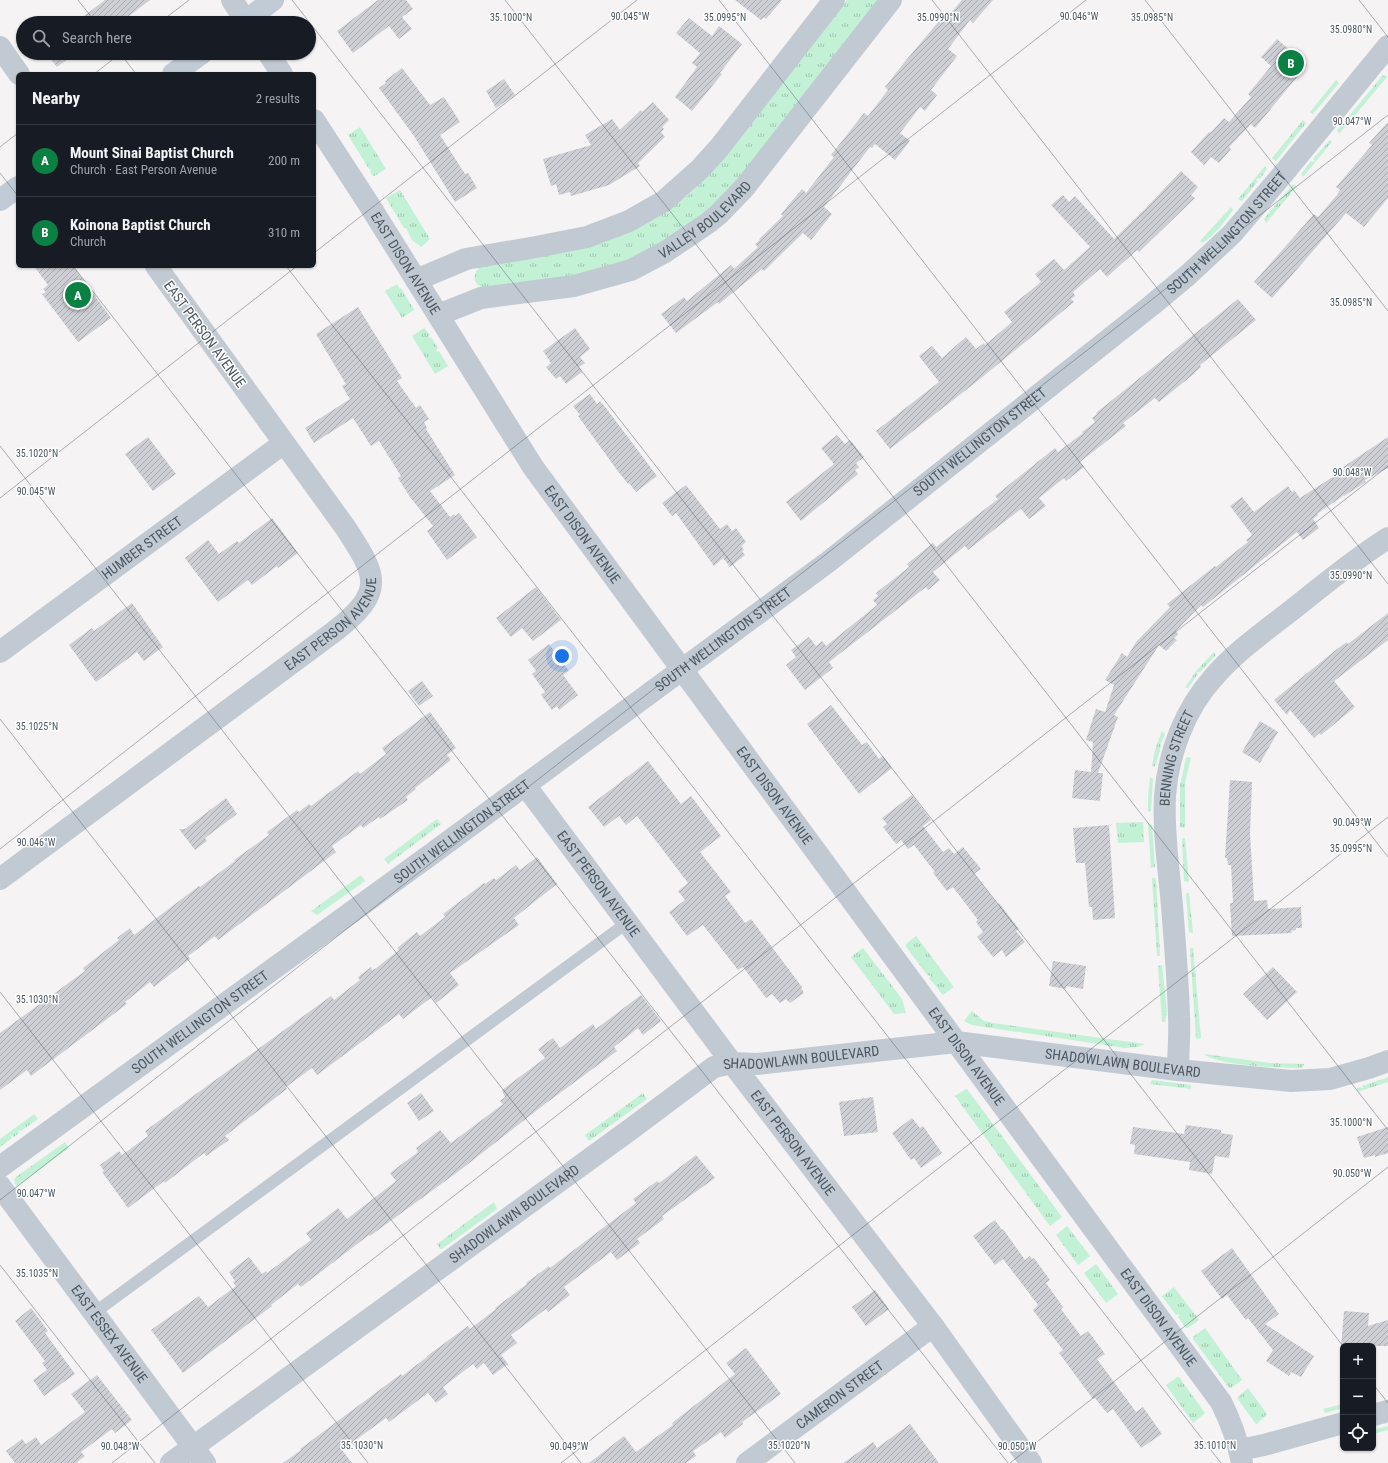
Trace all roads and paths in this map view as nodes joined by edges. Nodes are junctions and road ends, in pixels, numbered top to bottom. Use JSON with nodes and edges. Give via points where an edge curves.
{"nodes":[{"id":1,"x":232,"y":0,"type":"edge"},
{"id":2,"x":274,"y":0,"type":"edge"},
{"id":3,"x":834,"y":0,"type":"edge"},
{"id":4,"x":891,"y":0,"type":"edge"},
{"id":5,"x":241,"y":16,"type":"edge"},
{"id":6,"x":253,"y":16,"type":"edge"},
{"id":7,"x":1388,"y":46,"type":"edge"},
{"id":8,"x":0,"y":48,"type":"edge"},
{"id":9,"x":192,"y":60,"type":"edge"},
{"id":10,"x":273,"y":60,"type":"edge"},
{"id":11,"x":18,"y":72,"type":"edge"},
{"id":12,"x":176,"y":72,"type":"edge"},
{"id":13,"x":281,"y":72,"type":"edge"},
{"id":14,"x":316,"y":123,"type":"edge"},
{"id":15,"x":16,"y":188,"type":"edge"},
{"id":16,"x":0,"y":200,"type":"edge"},
{"id":17,"x":157,"y":268,"type":"edge"},
{"id":18,"x":416,"y":280,"type":"junction"},
{"id":19,"x":438,"y":315,"type":"junction"},
{"id":20,"x":284,"y":443,"type":"junction"},
{"id":21,"x":1388,"y":538,"type":"edge"},
{"id":22,"x":0,"y":652,"type":"edge"},
{"id":23,"x":681,"y":669,"type":"junction"},
{"id":24,"x":525,"y":785,"type":"junction"},
{"id":25,"x":0,"y":878,"type":"edge"},
{"id":26,"x":628,"y":922,"type":"junction"},
{"id":27,"x":956,"y":1042,"type":"junction"},
{"id":28,"x":1388,"y":1061,"type":"edge"},
{"id":29,"x":732,"y":1063,"type":"junction"},
{"id":30,"x":1178,"y":1070,"type":"junction"},
{"id":31,"x":0,"y":1167,"type":"edge"},
{"id":32,"x":0,"y":1186,"type":"edge"},
{"id":33,"x":94,"y":1312,"type":"junction"},
{"id":34,"x":933,"y":1326,"type":"junction"},
{"id":35,"x":1388,"y":1411,"type":"edge"},
{"id":36,"x":1376,"y":1414,"type":"edge"},
{"id":37,"x":1340,"y":1424,"type":"edge"},
{"id":38,"x":199,"y":1455,"type":"edge"},
{"id":39,"x":1241,"y":1456,"type":"edge"},
{"id":40,"x":171,"y":1463,"type":"edge"},
{"id":41,"x":747,"y":1463,"type":"edge"},
{"id":42,"x":1031,"y":1463,"type":"edge"}],
"edges":[{"from":1,"to":5,"type":"street"},
{"from":2,"to":6,"type":"street"},
{"from":3,"to":18,"type":"street","via":[[719,148],[664,201],[629,221],[587,237],[466,259]]},
{"from":4,"to":19,"type":"street","name":"VALLEY BOULEVARD","via":[[745,187],[719,214],[682,242],[648,262],[617,275],[574,286],[481,298]]},
{"from":7,"to":23,"type":"street","name":"SOUTH WELLINGTON STREET","via":[[1249,215],[1188,275],[834,557]]},
{"from":8,"to":11,"type":"street"},
{"from":9,"to":12,"type":"street"},
{"from":10,"to":13,"type":"street"},
{"from":14,"to":18,"type":"street","name":"EAST DISON AVENUE"},
{"from":15,"to":16,"type":"street"},
{"from":17,"to":20,"type":"street","name":"EAST PERSON AVENUE"},
{"from":18,"to":19,"type":"street","name":"EAST DISON AVENUE"},
{"from":19,"to":23,"type":"street","name":"EAST DISON AVENUE","via":[[533,467]]},
{"from":20,"to":22,"type":"street","name":"HUMBER STREET"},
{"from":20,"to":25,"type":"street","name":"EAST PERSON AVENUE","via":[[345,526],[370,568],[370,592],[362,607],[335,631]]},
{"from":21,"to":30,"type":"street","name":"BENNING STREET","via":[[1322,586],[1230,660],[1203,690],[1180,733],[1173,752],[1165,795],[1179,1018]]},
{"from":23,"to":24,"type":"street","name":"SOUTH WELLINGTON STREET"},
{"from":23,"to":27,"type":"street","name":"EAST DISON AVENUE"},
{"from":24,"to":26,"type":"street","name":"EAST PERSON AVENUE"},
{"from":24,"to":31,"type":"street","name":"SOUTH WELLINGTON STREET"},
{"from":26,"to":29,"type":"street","name":"EAST PERSON AVENUE"},
{"from":26,"to":33,"type":"lane"},
{"from":27,"to":29,"type":"street","name":"SHADOWLAWN BOULEVARD","via":[[757,1064]]},
{"from":27,"to":30,"type":"street","name":"SHADOWLAWN BOULEVARD"},
{"from":27,"to":39,"type":"street","name":"EAST DISON AVENUE","via":[[1221,1402]]},
{"from":28,"to":30,"type":"street","name":"SHADOWLAWN BOULEVARD","via":[[1330,1079],[1291,1081]]},
{"from":29,"to":34,"type":"street","name":"EAST PERSON AVENUE"},
{"from":29,"to":38,"type":"street","name":"SHADOWLAWN BOULEVARD","via":[[714,1067]]},
{"from":32,"to":33,"type":"street","name":"EAST ESSEX AVENUE"},
{"from":33,"to":38,"type":"street","name":"EAST ESSEX AVENUE"},
{"from":34,"to":41,"type":"street","name":"CAMERON STREET"},
{"from":34,"to":42,"type":"street","name":"EAST PERSON AVENUE"},
{"from":35,"to":36,"type":"street"},
{"from":37,"to":39,"type":"street","via":[[1264,1445]]},
{"from":38,"to":40,"type":"street","name":"SHADOWLAWN BOULEVARD"}]}
